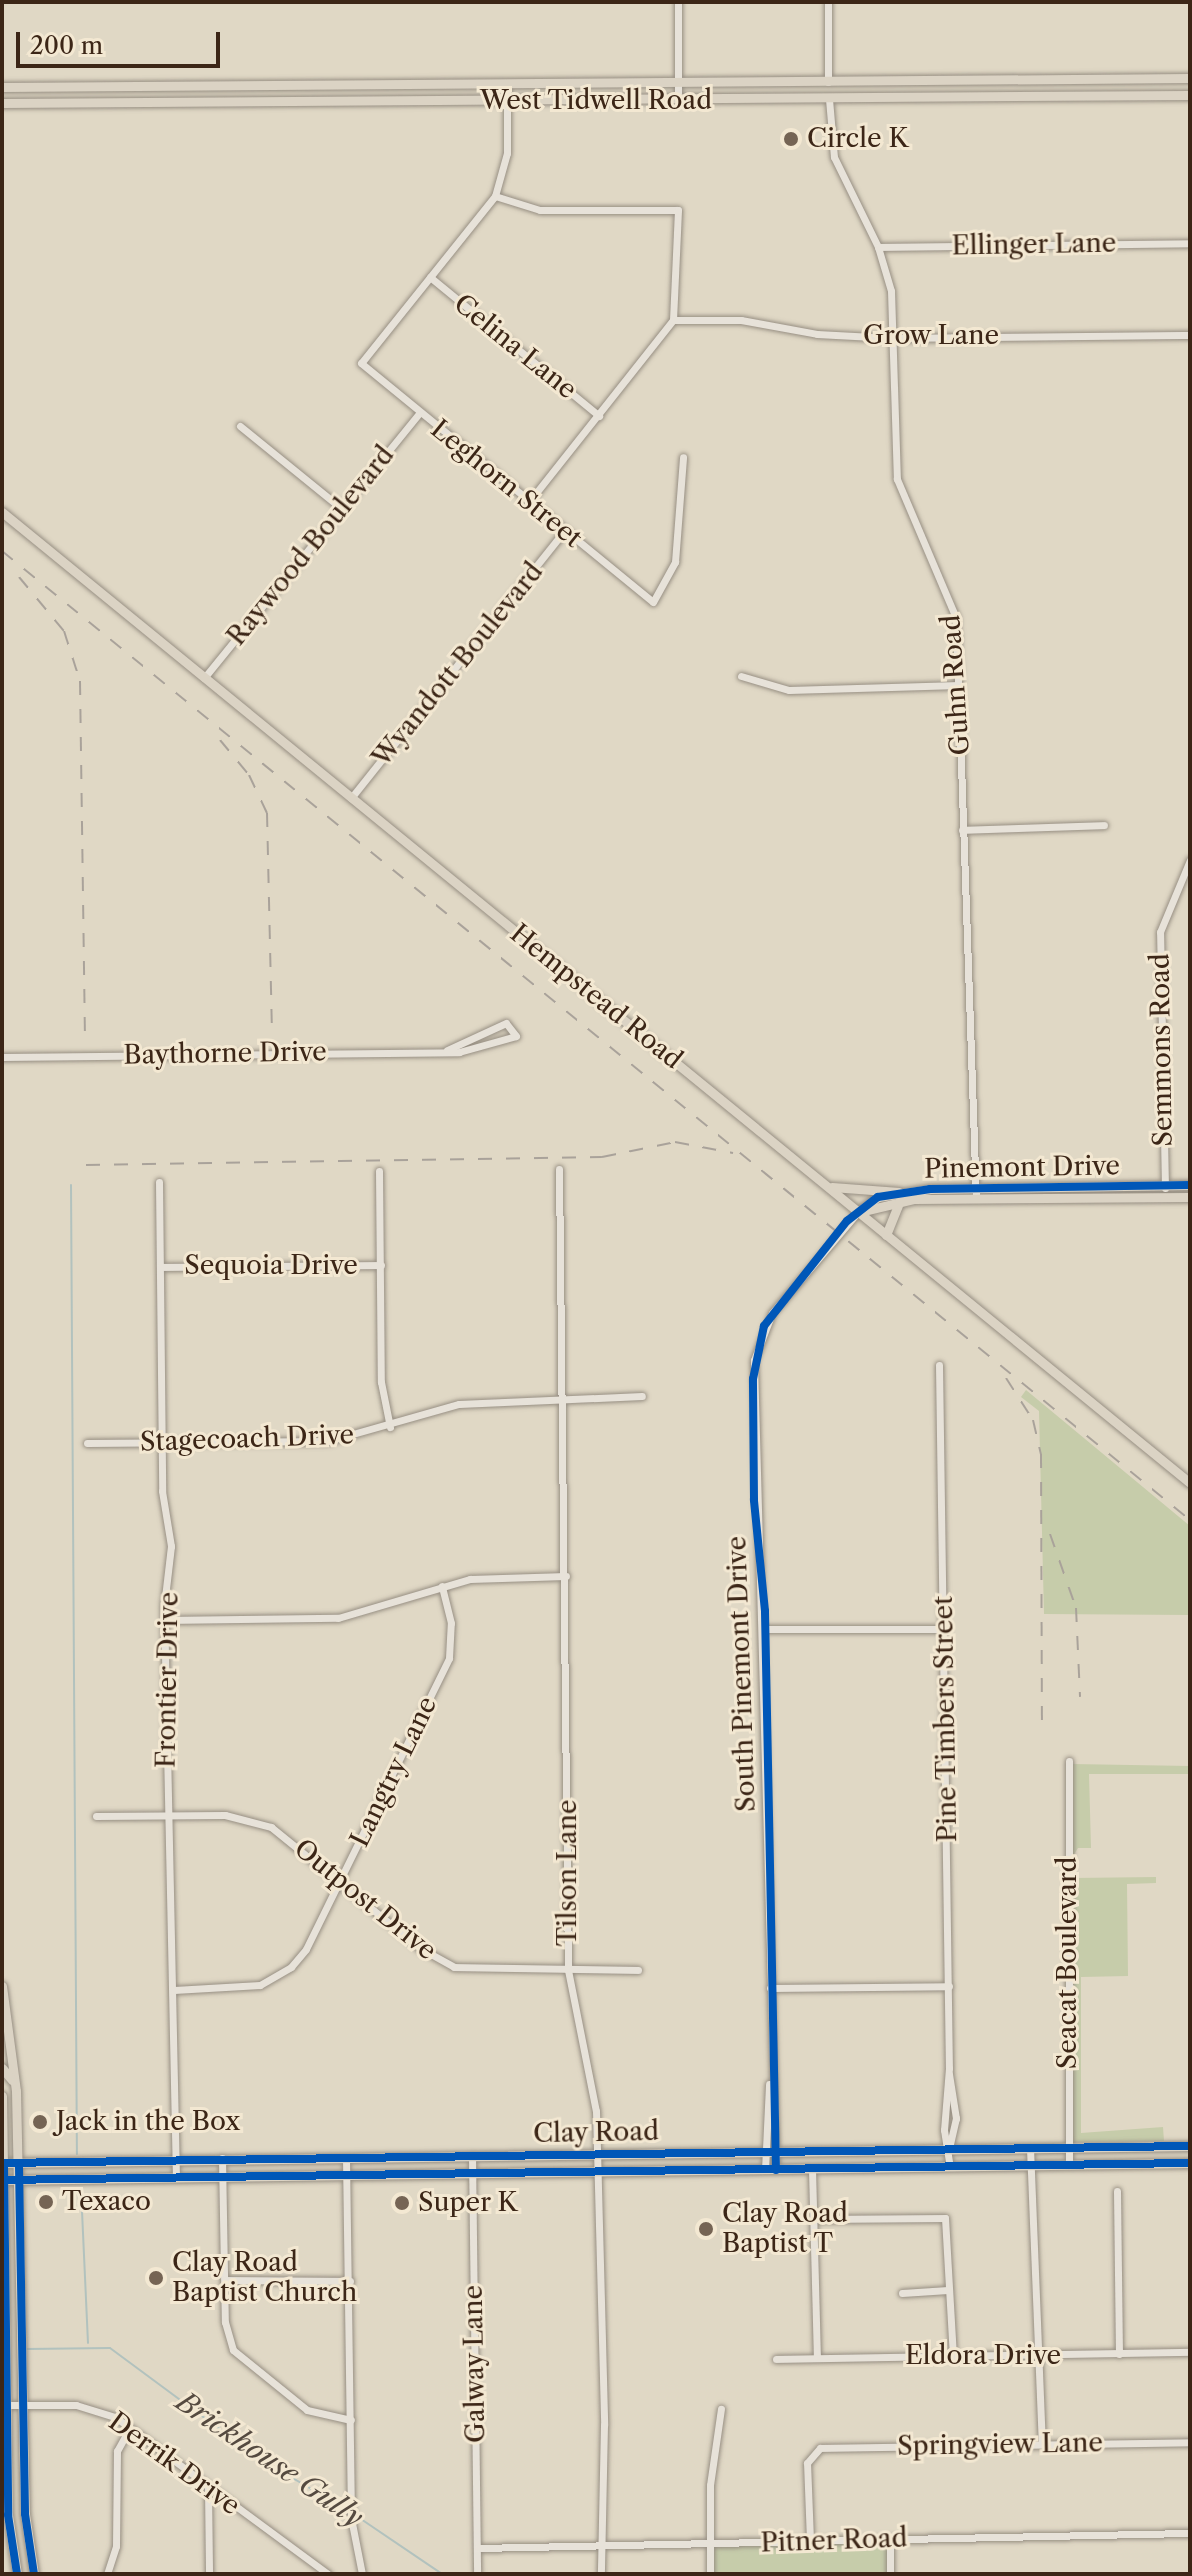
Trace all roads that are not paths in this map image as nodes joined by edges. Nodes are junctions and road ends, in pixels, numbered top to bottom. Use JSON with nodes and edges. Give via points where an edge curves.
{"nodes":[{"id":1,"x":678,"y":2,"type":"edge"},
{"id":2,"x":828,"y":2,"type":"edge"},
{"id":3,"x":1190,"y":78,"type":"edge"},
{"id":4,"x":1083,"y":80,"type":"junction"},
{"id":5,"x":955,"y":81,"type":"junction"},
{"id":6,"x":828,"y":82,"type":"junction"},
{"id":7,"x":678,"y":83,"type":"junction"},
{"id":8,"x":184,"y":84,"type":"junction"},
{"id":9,"x":292,"y":84,"type":"junction"},
{"id":10,"x":399,"y":84,"type":"junction"},
{"id":11,"x":591,"y":84,"type":"junction"},
{"id":12,"x":77,"y":85,"type":"junction"},
{"id":13,"x":507,"y":85,"type":"junction"},
{"id":14,"x":2,"y":87,"type":"edge"},
{"id":15,"x":1190,"y":95,"type":"edge"},
{"id":16,"x":1082,"y":96,"type":"junction"},
{"id":17,"x":954,"y":98,"type":"junction"},
{"id":18,"x":829,"y":99,"type":"junction"},
{"id":19,"x":292,"y":100,"type":"junction"},
{"id":20,"x":678,"y":100,"type":"junction"},
{"id":21,"x":188,"y":101,"type":"junction"},
{"id":22,"x":398,"y":101,"type":"junction"},
{"id":23,"x":508,"y":101,"type":"junction"},
{"id":24,"x":591,"y":101,"type":"junction"},
{"id":25,"x":75,"y":102,"type":"junction"},
{"id":26,"x":2,"y":103,"type":"edge"},
{"id":27,"x":495,"y":196,"type":"junction"},
{"id":28,"x":1190,"y":243,"type":"edge"},
{"id":29,"x":878,"y":247,"type":"junction"},
{"id":30,"x":430,"y":277,"type":"junction"},
{"id":31,"x":673,"y":320,"type":"junction"},
{"id":32,"x":1190,"y":335,"type":"edge"},
{"id":33,"x":892,"y":338,"type":"junction"},
{"id":34,"x":419,"y":413,"type":"junction"},
{"id":35,"x":599,"y":416,"type":"junction"},
{"id":36,"x":240,"y":426,"type":"dead end"},
{"id":37,"x":683,"y":457,"type":"dead end"},
{"id":38,"x":529,"y":502,"type":"junction"},
{"id":39,"x":342,"y":509,"type":"junction"},
{"id":40,"x":2,"y":512,"type":"edge"},
{"id":41,"x":564,"y":531,"type":"junction"},
{"id":42,"x":741,"y":676,"type":"dead end"},
{"id":43,"x":204,"y":678,"type":"junction"},
{"id":44,"x":959,"y":685,"type":"junction"},
{"id":45,"x":351,"y":798,"type":"junction"},
{"id":46,"x":1104,"y":825,"type":"dead end"},
{"id":47,"x":962,"y":830,"type":"junction"},
{"id":48,"x":1190,"y":860,"type":"edge"},
{"id":49,"x":447,"y":1050,"type":"junction"},
{"id":50,"x":2,"y":1057,"type":"edge"},
{"id":51,"x":559,"y":1169,"type":"dead end"},
{"id":52,"x":379,"y":1171,"type":"dead end"},
{"id":53,"x":159,"y":1182,"type":"dead end"},
{"id":54,"x":1165,"y":1185,"type":"junction"},
{"id":55,"x":1190,"y":1185,"type":"edge"},
{"id":56,"x":830,"y":1186,"type":"junction"},
{"id":57,"x":976,"y":1193,"type":"junction"},
{"id":58,"x":900,"y":1196,"type":"junction"},
{"id":59,"x":1190,"y":1197,"type":"edge"},
{"id":60,"x":1165,"y":1198,"type":"junction"},
{"id":61,"x":858,"y":1212,"type":"junction"},
{"id":62,"x":886,"y":1235,"type":"junction"},
{"id":63,"x":381,"y":1265,"type":"junction"},
{"id":64,"x":160,"y":1267,"type":"junction"},
{"id":65,"x":939,"y":1365,"type":"dead end"},
{"id":66,"x":642,"y":1396,"type":"dead end"},
{"id":67,"x":564,"y":1397,"type":"junction"},
{"id":68,"x":390,"y":1427,"type":"junction"},
{"id":69,"x":162,"y":1442,"type":"junction"},
{"id":70,"x":87,"y":1443,"type":"dead end"},
{"id":71,"x":1190,"y":1483,"type":"edge"},
{"id":72,"x":566,"y":1576,"type":"junction"},
{"id":73,"x":442,"y":1586,"type":"junction"},
{"id":74,"x":164,"y":1620,"type":"junction"},
{"id":75,"x":765,"y":1629,"type":"junction"},
{"id":76,"x":945,"y":1629,"type":"junction"},
{"id":77,"x":1069,"y":1761,"type":"dead end"},
{"id":78,"x":96,"y":1816,"type":"dead end"},
{"id":79,"x":168,"y":1816,"type":"junction"},
{"id":80,"x":340,"y":1882,"type":"junction"},
{"id":81,"x":568,"y":1970,"type":"junction"},
{"id":82,"x":638,"y":1970,"type":"dead end"},
{"id":83,"x":2,"y":1986,"type":"edge"},
{"id":84,"x":949,"y":1986,"type":"junction"},
{"id":85,"x":770,"y":1988,"type":"junction"},
{"id":86,"x":174,"y":1990,"type":"junction"},
{"id":87,"x":2,"y":2049,"type":"edge"},
{"id":88,"x":14,"y":2051,"type":"junction"},
{"id":89,"x":2,"y":2068,"type":"edge"},
{"id":90,"x":949,"y":2074,"type":"junction"},
{"id":91,"x":770,"y":2082,"type":"junction"},
{"id":92,"x":16,"y":2091,"type":"junction"},
{"id":93,"x":2,"y":2096,"type":"edge"},
{"id":94,"x":1190,"y":2146,"type":"edge"},
{"id":95,"x":1174,"y":2147,"type":"junction"},
{"id":96,"x":1030,"y":2148,"type":"junction"},
{"id":97,"x":1068,"y":2148,"type":"junction"},
{"id":98,"x":949,"y":2149,"type":"junction"},
{"id":99,"x":765,"y":2151,"type":"junction"},
{"id":100,"x":776,"y":2151,"type":"junction"},
{"id":101,"x":597,"y":2153,"type":"junction"},
{"id":102,"x":472,"y":2155,"type":"junction"},
{"id":103,"x":222,"y":2158,"type":"junction"},
{"id":104,"x":346,"y":2158,"type":"junction"},
{"id":105,"x":176,"y":2159,"type":"junction"},
{"id":106,"x":106,"y":2161,"type":"junction"},
{"id":107,"x":3,"y":2163,"type":"edge"},
{"id":108,"x":19,"y":2163,"type":"junction"},
{"id":109,"x":1190,"y":2163,"type":"edge"},
{"id":110,"x":1174,"y":2164,"type":"junction"},
{"id":111,"x":1031,"y":2165,"type":"junction"},
{"id":112,"x":1069,"y":2165,"type":"junction"},
{"id":113,"x":950,"y":2166,"type":"junction"},
{"id":114,"x":812,"y":2169,"type":"junction"},
{"id":115,"x":765,"y":2170,"type":"junction"},
{"id":116,"x":776,"y":2170,"type":"junction"},
{"id":117,"x":597,"y":2173,"type":"junction"},
{"id":118,"x":472,"y":2174,"type":"junction"},
{"id":119,"x":347,"y":2176,"type":"junction"},
{"id":120,"x":224,"y":2177,"type":"junction"},
{"id":121,"x":176,"y":2178,"type":"junction"},
{"id":122,"x":106,"y":2179,"type":"junction"},
{"id":123,"x":3,"y":2180,"type":"edge"},
{"id":124,"x":18,"y":2180,"type":"junction"},
{"id":125,"x":1117,"y":2191,"type":"dead end"},
{"id":126,"x":817,"y":2219,"type":"junction"},
{"id":127,"x":225,"y":2280,"type":"junction"},
{"id":128,"x":350,"y":2281,"type":"junction"},
{"id":129,"x":3,"y":2287,"type":"edge"},
{"id":130,"x":20,"y":2287,"type":"junction"},
{"id":131,"x":948,"y":2290,"type":"junction"},
{"id":132,"x":902,"y":2293,"type":"dead end"},
{"id":133,"x":1190,"y":2352,"type":"edge"},
{"id":134,"x":1119,"y":2354,"type":"junction"},
{"id":135,"x":953,"y":2356,"type":"junction"},
{"id":136,"x":1040,"y":2356,"type":"junction"},
{"id":137,"x":817,"y":2357,"type":"junction"},
{"id":138,"x":776,"y":2359,"type":"dead end"},
{"id":139,"x":4,"y":2405,"type":"edge"},
{"id":140,"x":24,"y":2405,"type":"junction"},
{"id":141,"x":721,"y":2409,"type":"dead end"},
{"id":142,"x":351,"y":2420,"type":"junction"},
{"id":143,"x":130,"y":2428,"type":"junction"},
{"id":144,"x":1190,"y":2442,"type":"edge"},
{"id":145,"x":1042,"y":2444,"type":"junction"},
{"id":146,"x":208,"y":2488,"type":"junction"},
{"id":147,"x":25,"y":2514,"type":"junction"},
{"id":148,"x":8,"y":2515,"type":"junction"},
{"id":149,"x":1190,"y":2533,"type":"edge"},
{"id":150,"x":890,"y":2539,"type":"junction"},
{"id":151,"x":810,"y":2540,"type":"junction"},
{"id":152,"x":710,"y":2546,"type":"junction"},
{"id":153,"x":601,"y":2547,"type":"junction"},
{"id":154,"x":478,"y":2548,"type":"junction"},
{"id":155,"x":17,"y":2574,"type":"edge"},
{"id":156,"x":34,"y":2574,"type":"edge"},
{"id":157,"x":107,"y":2574,"type":"edge"},
{"id":158,"x":209,"y":2574,"type":"edge"},
{"id":159,"x":328,"y":2574,"type":"edge"},
{"id":160,"x":362,"y":2574,"type":"edge"},
{"id":161,"x":477,"y":2574,"type":"edge"},
{"id":162,"x":601,"y":2574,"type":"edge"},
{"id":163,"x":710,"y":2574,"type":"edge"},
{"id":164,"x":890,"y":2574,"type":"edge"}],
"edges":[{"from":1,"to":7,"type":"street"},
{"from":2,"to":6,"type":"street"},
{"from":3,"to":4,"type":"main road","name":"West Tidwell Road"},
{"from":4,"to":5,"type":"main road","name":"West Tidwell Road"},
{"from":4,"to":16,"type":"main road"},
{"from":5,"to":6,"type":"main road","name":"West Tidwell Road"},
{"from":5,"to":17,"type":"main road"},
{"from":6,"to":7,"type":"main road","name":"West Tidwell Road"},
{"from":7,"to":11,"type":"main road","name":"West Tidwell Road"},
{"from":7,"to":20,"type":"street"},
{"from":8,"to":9,"type":"main road","name":"West Tidwell Road"},
{"from":8,"to":12,"type":"main road","name":"West Tidwell Road"},
{"from":8,"to":21,"type":"main road"},
{"from":9,"to":10,"type":"main road","name":"West Tidwell Road"},
{"from":9,"to":19,"type":"main road"},
{"from":10,"to":13,"type":"main road","name":"West Tidwell Road"},
{"from":10,"to":22,"type":"main road"},
{"from":11,"to":13,"type":"main road","name":"West Tidwell Road"},
{"from":11,"to":24,"type":"main road"},
{"from":12,"to":14,"type":"main road","name":"West Tidwell Road"},
{"from":12,"to":25,"type":"main road"},
{"from":13,"to":23,"type":"street"},
{"from":15,"to":16,"type":"main road","name":"West Tidwell Road"},
{"from":16,"to":17,"type":"main road","name":"West Tidwell Road"},
{"from":17,"to":18,"type":"main road","name":"West Tidwell Road"},
{"from":18,"to":20,"type":"main road","name":"West Tidwell Road"},
{"from":18,"to":29,"type":"street","name":"Guhn Road","via":[[837,167]]},
{"from":19,"to":21,"type":"main road","name":"West Tidwell Road"},
{"from":19,"to":22,"type":"main road","name":"West Tidwell Road"},
{"from":20,"to":24,"type":"main road","name":"West Tidwell Road"},
{"from":21,"to":25,"type":"main road","name":"West Tidwell Road"},
{"from":22,"to":23,"type":"main road","name":"West Tidwell Road"},
{"from":23,"to":24,"type":"main road","name":"West Tidwell Road"},
{"from":23,"to":27,"type":"street","via":[[507,153]]},
{"from":25,"to":26,"type":"main road","name":"West Tidwell Road"},
{"from":27,"to":30,"type":"street"},
{"from":27,"to":31,"type":"street","via":[[540,210],[678,210]]},
{"from":28,"to":29,"type":"street","name":"Ellinger Lane"},
{"from":29,"to":33,"type":"street","name":"Guhn Road","via":[[891,291]]},
{"from":30,"to":34,"type":"street","name":"Leghorn Street","via":[[361,363]]},
{"from":30,"to":35,"type":"street","name":"Celina Lane"},
{"from":31,"to":33,"type":"street","name":"Grow Lane","via":[[741,320],[817,334]]},
{"from":31,"to":35,"type":"street"},
{"from":32,"to":33,"type":"street","name":"Grow Lane"},
{"from":33,"to":44,"type":"street","name":"Guhn Road","via":[[897,479],[956,618]]},
{"from":34,"to":38,"type":"street","name":"Leghorn Street"},
{"from":34,"to":39,"type":"street","name":"Raywood Boulevard"},
{"from":35,"to":38,"type":"street"},
{"from":36,"to":39,"type":"street"},
{"from":37,"to":41,"type":"street","name":"Leghorn Street","via":[[675,562],[653,602]]},
{"from":38,"to":41,"type":"street","name":"Leghorn Street"},
{"from":39,"to":43,"type":"street","name":"Raywood Boulevard"},
{"from":40,"to":43,"type":"main road","name":"Hempstead Road"},
{"from":41,"to":45,"type":"street","name":"Wyandott Boulevard"},
{"from":42,"to":44,"type":"street","via":[[789,690]]},
{"from":43,"to":45,"type":"main road","name":"Hempstead Road"},
{"from":44,"to":47,"type":"street","name":"Guhn Road"},
{"from":45,"to":56,"type":"main road","name":"Hempstead Road"},
{"from":46,"to":47,"type":"street"},
{"from":47,"to":57,"type":"street","name":"Guhn Road"},
{"from":48,"to":54,"type":"street","name":"Semmons Road","via":[[1160,932]]},
{"from":49,"to":49,"type":"street","name":"Baythorne Drive","via":[[506,1023],[516,1036],[478,1051]]},
{"from":49,"to":50,"type":"street","name":"Baythorne Drive"},
{"from":51,"to":67,"type":"street","name":"Tilson Lane"},
{"from":52,"to":63,"type":"street"},
{"from":53,"to":64,"type":"street","name":"Frontier Drive"},
{"from":54,"to":55,"type":"main road","name":"Pinemont Drive"},
{"from":54,"to":57,"type":"main road","name":"Pinemont Drive"},
{"from":54,"to":60,"type":"street","name":"Semmons Road"},
{"from":56,"to":58,"type":"main road"},
{"from":56,"to":61,"type":"main road","name":"Hempstead Road"},
{"from":57,"to":58,"type":"main road","name":"Pinemont Drive"},
{"from":57,"to":60,"type":"main road","name":"Pinemont Drive"},
{"from":58,"to":61,"type":"main road","name":"Pinemont Drive"},
{"from":58,"to":62,"type":"main road"},
{"from":59,"to":60,"type":"main road","name":"Pinemont Drive"},
{"from":61,"to":62,"type":"main road","name":"Hempstead Road"},
{"from":61,"to":75,"type":"street","name":"South Pinemont Drive","via":[[772,1313],[754,1360],[754,1500]]},
{"from":62,"to":71,"type":"main road","name":"Hempstead Road"},
{"from":63,"to":64,"type":"street","name":"Sequoia Drive"},
{"from":63,"to":68,"type":"street","via":[[381,1382]]},
{"from":64,"to":69,"type":"street","name":"Frontier Drive"},
{"from":65,"to":76,"type":"street","name":"Pine Timbers Street"},
{"from":66,"to":67,"type":"street","name":"Stagecoach Drive"},
{"from":67,"to":68,"type":"street","name":"Stagecoach Drive","via":[[459,1404]]},
{"from":67,"to":72,"type":"street","name":"Tilson Lane"},
{"from":68,"to":69,"type":"street","name":"Stagecoach Drive","via":[[328,1441]]},
{"from":69,"to":70,"type":"street","name":"Stagecoach Drive"},
{"from":69,"to":74,"type":"street","name":"Frontier Drive","via":[[171,1546]]},
{"from":72,"to":73,"type":"street","via":[[488,1577]]},
{"from":72,"to":81,"type":"street","name":"Tilson Lane"},
{"from":73,"to":74,"type":"street","via":[[338,1618]]},
{"from":73,"to":80,"type":"street","name":"Langtry Lane","via":[[451,1623],[449,1658]]},
{"from":74,"to":79,"type":"street","name":"Frontier Drive"},
{"from":75,"to":76,"type":"street"},
{"from":75,"to":85,"type":"street","name":"South Pinemont Drive"},
{"from":76,"to":84,"type":"street","name":"Pine Timbers Street"},
{"from":77,"to":97,"type":"street","name":"Seacat Boulevard"},
{"from":78,"to":79,"type":"street","name":"Outpost Drive"},
{"from":79,"to":80,"type":"street","name":"Outpost Drive","via":[[254,1820]]},
{"from":79,"to":86,"type":"street","name":"Frontier Drive"},
{"from":80,"to":81,"type":"street","name":"Outpost Drive","via":[[443,1963],[475,1970]]},
{"from":80,"to":86,"type":"street","name":"Langtry Lane","via":[[306,1949],[282,1974],[250,1988]]},
{"from":81,"to":82,"type":"street","name":"Outpost Drive"},
{"from":81,"to":101,"type":"street","name":"Tilson Lane","via":[[596,2111]]},
{"from":83,"to":88,"type":"main road"},
{"from":84,"to":85,"type":"street"},
{"from":84,"to":90,"type":"street","name":"Pine Timbers Street"},
{"from":85,"to":91,"type":"street","name":"South Pinemont Drive"},
{"from":86,"to":105,"type":"street","name":"Frontier Drive"},
{"from":87,"to":88,"type":"main road"},
{"from":88,"to":92,"type":"main road"},
{"from":89,"to":92,"type":"main road"},
{"from":90,"to":98,"type":"street","name":"Pine Timbers Street","via":[[943,2095]]},
{"from":90,"to":98,"type":"street","name":"Pine Timbers Street","via":[[956,2118]]},
{"from":91,"to":99,"type":"street","name":"South Pinemont Drive"},
{"from":91,"to":100,"type":"street","name":"South Pinemont Drive"},
{"from":92,"to":108,"type":"main road"},
{"from":93,"to":107,"type":"main road"},
{"from":94,"to":95,"type":"main road","name":"Clay Road"},
{"from":95,"to":97,"type":"main road","name":"Clay Road"},
{"from":95,"to":110,"type":"main road"},
{"from":96,"to":97,"type":"main road","name":"Clay Road"},
{"from":96,"to":98,"type":"main road","name":"Clay Road"},
{"from":96,"to":111,"type":"street"},
{"from":97,"to":112,"type":"street","name":"Seacat Boulevard"},
{"from":98,"to":100,"type":"main road","name":"Clay Road"},
{"from":98,"to":113,"type":"street","name":"Pine Timbers Street"},
{"from":99,"to":100,"type":"main road","name":"Clay Road"},
{"from":99,"to":101,"type":"main road","name":"Clay Road"},
{"from":99,"to":115,"type":"street","name":"South Pinemont Drive"},
{"from":100,"to":116,"type":"street","name":"South Pinemont Drive"},
{"from":101,"to":102,"type":"main road","name":"Clay Road"},
{"from":101,"to":117,"type":"street","name":"Tilson Lane"},
{"from":102,"to":104,"type":"main road","name":"Clay Road"},
{"from":102,"to":118,"type":"street","name":"Galway Lane"},
{"from":103,"to":104,"type":"main road","name":"Clay Road"},
{"from":103,"to":105,"type":"main road","name":"Clay Road"},
{"from":103,"to":120,"type":"street"},
{"from":104,"to":119,"type":"street"},
{"from":105,"to":106,"type":"main road","name":"Clay Road"},
{"from":105,"to":121,"type":"street","name":"Frontier Drive"},
{"from":106,"to":108,"type":"main road","name":"Clay Road"},
{"from":106,"to":122,"type":"main road"},
{"from":107,"to":108,"type":"main road","name":"Clay Road"},
{"from":107,"to":123,"type":"main road"},
{"from":108,"to":124,"type":"main road"},
{"from":109,"to":110,"type":"main road","name":"Clay Road"},
{"from":110,"to":112,"type":"main road","name":"Clay Road"},
{"from":111,"to":112,"type":"main road","name":"Clay Road"},
{"from":111,"to":113,"type":"main road","name":"Clay Road"},
{"from":111,"to":136,"type":"street"},
{"from":113,"to":114,"type":"main road","name":"Clay Road"},
{"from":114,"to":116,"type":"main road","name":"Clay Road"},
{"from":114,"to":126,"type":"street"},
{"from":115,"to":116,"type":"main road","name":"Clay Road"},
{"from":115,"to":117,"type":"main road","name":"Clay Road"},
{"from":117,"to":118,"type":"main road","name":"Clay Road"},
{"from":117,"to":153,"type":"street","name":"Tilson Lane"},
{"from":118,"to":119,"type":"main road","name":"Clay Road"},
{"from":118,"to":154,"type":"street","name":"Galway Lane"},
{"from":119,"to":120,"type":"main road","name":"Clay Road"},
{"from":119,"to":128,"type":"street"},
{"from":120,"to":121,"type":"main road","name":"Clay Road"},
{"from":120,"to":127,"type":"street"},
{"from":121,"to":122,"type":"main road","name":"Clay Road"},
{"from":122,"to":124,"type":"main road","name":"Clay Road"},
{"from":123,"to":124,"type":"main road","name":"Clay Road"},
{"from":123,"to":129,"type":"main road"},
{"from":124,"to":130,"type":"main road"},
{"from":125,"to":134,"type":"street"},
{"from":126,"to":131,"type":"street","via":[[945,2218]]},
{"from":126,"to":137,"type":"street"},
{"from":127,"to":128,"type":"street"},
{"from":127,"to":142,"type":"street","via":[[225,2322],[233,2350],[307,2410]]},
{"from":128,"to":142,"type":"street"},
{"from":129,"to":130,"type":"main road"},
{"from":129,"to":139,"type":"main road"},
{"from":130,"to":140,"type":"main road"},
{"from":131,"to":132,"type":"street"},
{"from":131,"to":135,"type":"street"},
{"from":133,"to":134,"type":"street","name":"Eldora Drive"},
{"from":134,"to":136,"type":"street","name":"Eldora Drive"},
{"from":135,"to":136,"type":"street","name":"Eldora Drive"},
{"from":135,"to":137,"type":"street","name":"Eldora Drive"},
{"from":136,"to":145,"type":"street"},
{"from":137,"to":138,"type":"street","name":"Eldora Drive"},
{"from":139,"to":140,"type":"street","name":"Derrik Drive"},
{"from":139,"to":148,"type":"main road"},
{"from":140,"to":143,"type":"street","name":"Derrik Drive","via":[[87,2407]]},
{"from":140,"to":147,"type":"main road"},
{"from":141,"to":152,"type":"street"},
{"from":142,"to":160,"type":"street","via":[[351,2518]]},
{"from":143,"to":146,"type":"street","name":"Derrik Drive"},
{"from":143,"to":157,"type":"street","via":[[117,2451],[116,2546]]},
{"from":144,"to":145,"type":"street","name":"Springview Lane"},
{"from":145,"to":151,"type":"street","name":"Springview Lane","via":[[820,2448],[811,2453]]},
{"from":146,"to":158,"type":"street"},
{"from":146,"to":159,"type":"street","name":"Derrik Drive"},
{"from":147,"to":148,"type":"main road"},
{"from":147,"to":156,"type":"main road"},
{"from":148,"to":155,"type":"main road"},
{"from":149,"to":150,"type":"street","name":"Pitner Road"},
{"from":150,"to":151,"type":"street","name":"Pitner Road"},
{"from":150,"to":164,"type":"street"},
{"from":151,"to":152,"type":"street","name":"Pitner Road"},
{"from":152,"to":153,"type":"street","name":"Pitner Road"},
{"from":152,"to":163,"type":"street"},
{"from":153,"to":154,"type":"street","name":"Pitner Road"},
{"from":153,"to":162,"type":"street","name":"Tilson Lane"},
{"from":154,"to":161,"type":"street","name":"Galway Lane"}]}
